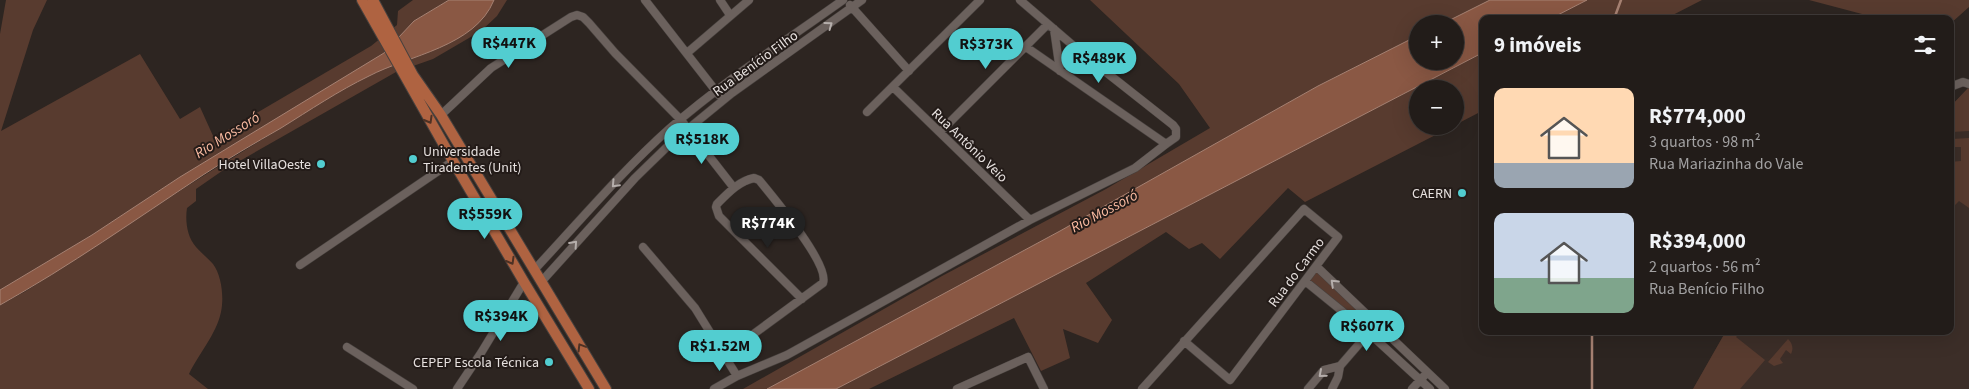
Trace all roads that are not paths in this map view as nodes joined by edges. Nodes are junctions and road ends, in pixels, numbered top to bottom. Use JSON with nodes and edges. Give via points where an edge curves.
{"nodes":[{"id":1,"x":362,"y":0,"type":"edge"},
{"id":2,"x":374,"y":0,"type":"edge"},
{"id":3,"x":646,"y":0,"type":"edge"},
{"id":4,"x":720,"y":0,"type":"edge"},
{"id":5,"x":749,"y":0,"type":"edge"},
{"id":6,"x":844,"y":0,"type":"edge"},
{"id":7,"x":862,"y":0,"type":"edge"},
{"id":8,"x":980,"y":0,"type":"edge"},
{"id":9,"x":1020,"y":0,"type":"edge"},
{"id":10,"x":852,"y":7,"type":"junction"},
{"id":11,"x":730,"y":16,"type":"junction"},
{"id":12,"x":1051,"y":26,"type":"junction"},
{"id":13,"x":386,"y":32,"type":"junction"},
{"id":14,"x":1026,"y":47,"type":"junction"},
{"id":15,"x":687,"y":52,"type":"junction"},
{"id":16,"x":909,"y":71,"type":"junction"},
{"id":17,"x":1060,"y":71,"type":"junction"},
{"id":18,"x":410,"y":76,"type":"junction"},
{"id":19,"x":1969,"y":84,"type":"edge"},
{"id":20,"x":1954,"y":85,"type":"edge"},
{"id":21,"x":893,"y":87,"type":"junction"},
{"id":22,"x":716,"y":92,"type":"junction"},
{"id":23,"x":723,"y":100,"type":"junction"},
{"id":24,"x":867,"y":112,"type":"dead end"},
{"id":25,"x":441,"y":115,"type":"junction"},
{"id":26,"x":681,"y":120,"type":"junction"},
{"id":27,"x":688,"y":129,"type":"junction"},
{"id":28,"x":940,"y":132,"type":"junction"},
{"id":29,"x":1166,"y":144,"type":"junction"},
{"id":30,"x":638,"y":160,"type":"junction"},
{"id":31,"x":453,"y":161,"type":"junction"},
{"id":32,"x":646,"y":168,"type":"junction"},
{"id":33,"x":734,"y":188,"type":"junction"},
{"id":34,"x":499,"y":210,"type":"junction"},
{"id":35,"x":486,"y":217,"type":"junction"},
{"id":36,"x":1030,"y":220,"type":"junction"},
{"id":37,"x":578,"y":222,"type":"junction"},
{"id":38,"x":587,"y":231,"type":"junction"},
{"id":39,"x":643,"y":247,"type":"dead end"},
{"id":40,"x":300,"y":266,"type":"dead end"},
{"id":41,"x":1316,"y":266,"type":"junction"},
{"id":42,"x":535,"y":269,"type":"junction"},
{"id":43,"x":542,"y":280,"type":"junction"},
{"id":44,"x":1305,"y":280,"type":"junction"},
{"id":45,"x":524,"y":282,"type":"junction"},
{"id":46,"x":802,"y":299,"type":"junction"},
{"id":47,"x":1376,"y":324,"type":"junction"},
{"id":48,"x":1369,"y":333,"type":"junction"},
{"id":49,"x":1184,"y":342,"type":"junction"},
{"id":50,"x":347,"y":347,"type":"dead end"},
{"id":51,"x":724,"y":355,"type":"junction"},
{"id":52,"x":1340,"y":366,"type":"junction"},
{"id":53,"x":1427,"y":372,"type":"junction"},
{"id":54,"x":737,"y":376,"type":"junction"},
{"id":55,"x":1421,"y":380,"type":"junction"},
{"id":56,"x":413,"y":389,"type":"edge"},
{"id":57,"x":457,"y":389,"type":"edge"},
{"id":58,"x":589,"y":389,"type":"edge"},
{"id":59,"x":606,"y":389,"type":"edge"},
{"id":60,"x":714,"y":389,"type":"edge"},
{"id":61,"x":957,"y":389,"type":"edge"},
{"id":62,"x":1044,"y":389,"type":"edge"},
{"id":63,"x":1142,"y":389,"type":"edge"},
{"id":64,"x":1308,"y":389,"type":"edge"},
{"id":65,"x":1332,"y":389,"type":"edge"},
{"id":66,"x":1412,"y":389,"type":"edge"},
{"id":67,"x":1430,"y":389,"type":"edge"},
{"id":68,"x":1445,"y":389,"type":"edge"}],
"edges":[{"from":1,"to":13,"type":"main road"},
{"from":2,"to":13,"type":"main road"},
{"from":3,"to":15,"type":"street"},
{"from":4,"to":11,"type":"street"},
{"from":5,"to":11,"type":"street"},
{"from":6,"to":10,"type":"street"},
{"from":6,"to":22,"type":"street","name":"Rua Benício Filho"},
{"from":7,"to":10,"type":"street","name":"Rua Benício Filho"},
{"from":8,"to":16,"type":"street"},
{"from":9,"to":12,"type":"street"},
{"from":10,"to":16,"type":"street"},
{"from":23,"to":10,"type":"street","name":"Rua Benício Filho","one_way":true},
{"from":11,"to":15,"type":"street"},
{"from":12,"to":14,"type":"street"},
{"from":12,"to":17,"type":"street"},
{"from":12,"to":29,"type":"street","via":[[1173,126],[1177,134]]},
{"from":13,"to":18,"type":"main road"},
{"from":14,"to":17,"type":"street"},
{"from":14,"to":28,"type":"street"},
{"from":15,"to":22,"type":"street"},
{"from":16,"to":21,"type":"street"},
{"from":17,"to":29,"type":"street"},
{"from":18,"to":25,"type":"main road"},
{"from":18,"to":31,"type":"main road","one_way":true},
{"from":19,"to":20,"type":"street","via":[[1963,82]]},
{"from":21,"to":24,"type":"street"},
{"from":21,"to":28,"type":"street","name":"Rua Antônio Veio"},
{"from":22,"to":23,"type":"street"},
{"from":22,"to":26,"type":"street","name":"Rua Benício Filho"},
{"from":23,"to":27,"type":"street","name":"Rua Benício Filho"},
{"from":25,"to":26,"type":"street","via":[[502,60],[577,15],[589,23]]},
{"from":25,"to":34,"type":"main road"},
{"from":26,"to":27,"type":"street"},
{"from":26,"to":30,"type":"street","name":"Rua Benício Filho"},
{"from":27,"to":32,"type":"street","name":"Rua Benício Filho"},
{"from":27,"to":33,"type":"street"},
{"from":28,"to":36,"type":"street","name":"Rua Antônio Veio"},
{"from":29,"to":36,"type":"street","via":[[1135,168]]},
{"from":30,"to":32,"type":"street"},
{"from":30,"to":37,"type":"street","name":"Rua Benício Filho","one_way":true},
{"from":31,"to":35,"type":"main road"},
{"from":31,"to":40,"type":"street"},
{"from":32,"to":38,"type":"street","name":"Rua Benício Filho"},
{"from":33,"to":46,"type":"street","via":[[718,204],[719,216]]},
{"from":33,"to":46,"type":"street","via":[[750,179],[759,180],[795,225],[822,270],[824,281]]},
{"from":34,"to":35,"type":"main road"},
{"from":34,"to":42,"type":"main road"},
{"from":35,"to":45,"type":"main road","one_way":true},
{"from":36,"to":54,"type":"street","via":[[788,355]]},
{"from":37,"to":38,"type":"street"},
{"from":37,"to":42,"type":"street","name":"Rua Benício Filho"},
{"from":43,"to":38,"type":"street","name":"Rua Benício Filho","one_way":true},
{"from":39,"to":51,"type":"street","via":[[695,308]]},
{"from":41,"to":44,"type":"street","name":"Rua do Carmo"},
{"from":47,"to":41,"type":"street","one_way":true},
{"from":41,"to":49,"type":"street","name":"Rua do Carmo","via":[[1338,237],[1304,209]]},
{"from":42,"to":43,"type":"main road"},
{"from":59,"to":43,"type":"main road","one_way":true},
{"from":44,"to":48,"type":"street"},
{"from":44,"to":49,"type":"street","name":"Rua do Carmo","via":[[1230,380]]},
{"from":45,"to":57,"type":"street"},
{"from":45,"to":58,"type":"main road"},
{"from":46,"to":51,"type":"street"},
{"from":47,"to":48,"type":"street"},
{"from":47,"to":53,"type":"street"},
{"from":48,"to":52,"type":"street"},
{"from":48,"to":55,"type":"street"},
{"from":49,"to":63,"type":"street","name":"Rua do Carmo"},
{"from":50,"to":56,"type":"street"},
{"from":51,"to":54,"type":"street"},
{"from":52,"to":64,"type":"street","one_way":true,"via":[[1324,370]]},
{"from":52,"to":65,"type":"street"},
{"from":53,"to":55,"type":"street"},
{"from":53,"to":68,"type":"street"},
{"from":54,"to":60,"type":"street"},
{"from":55,"to":66,"type":"street"},
{"from":55,"to":67,"type":"street"},
{"from":61,"to":62,"type":"street","via":[[1028,356]]}]}
